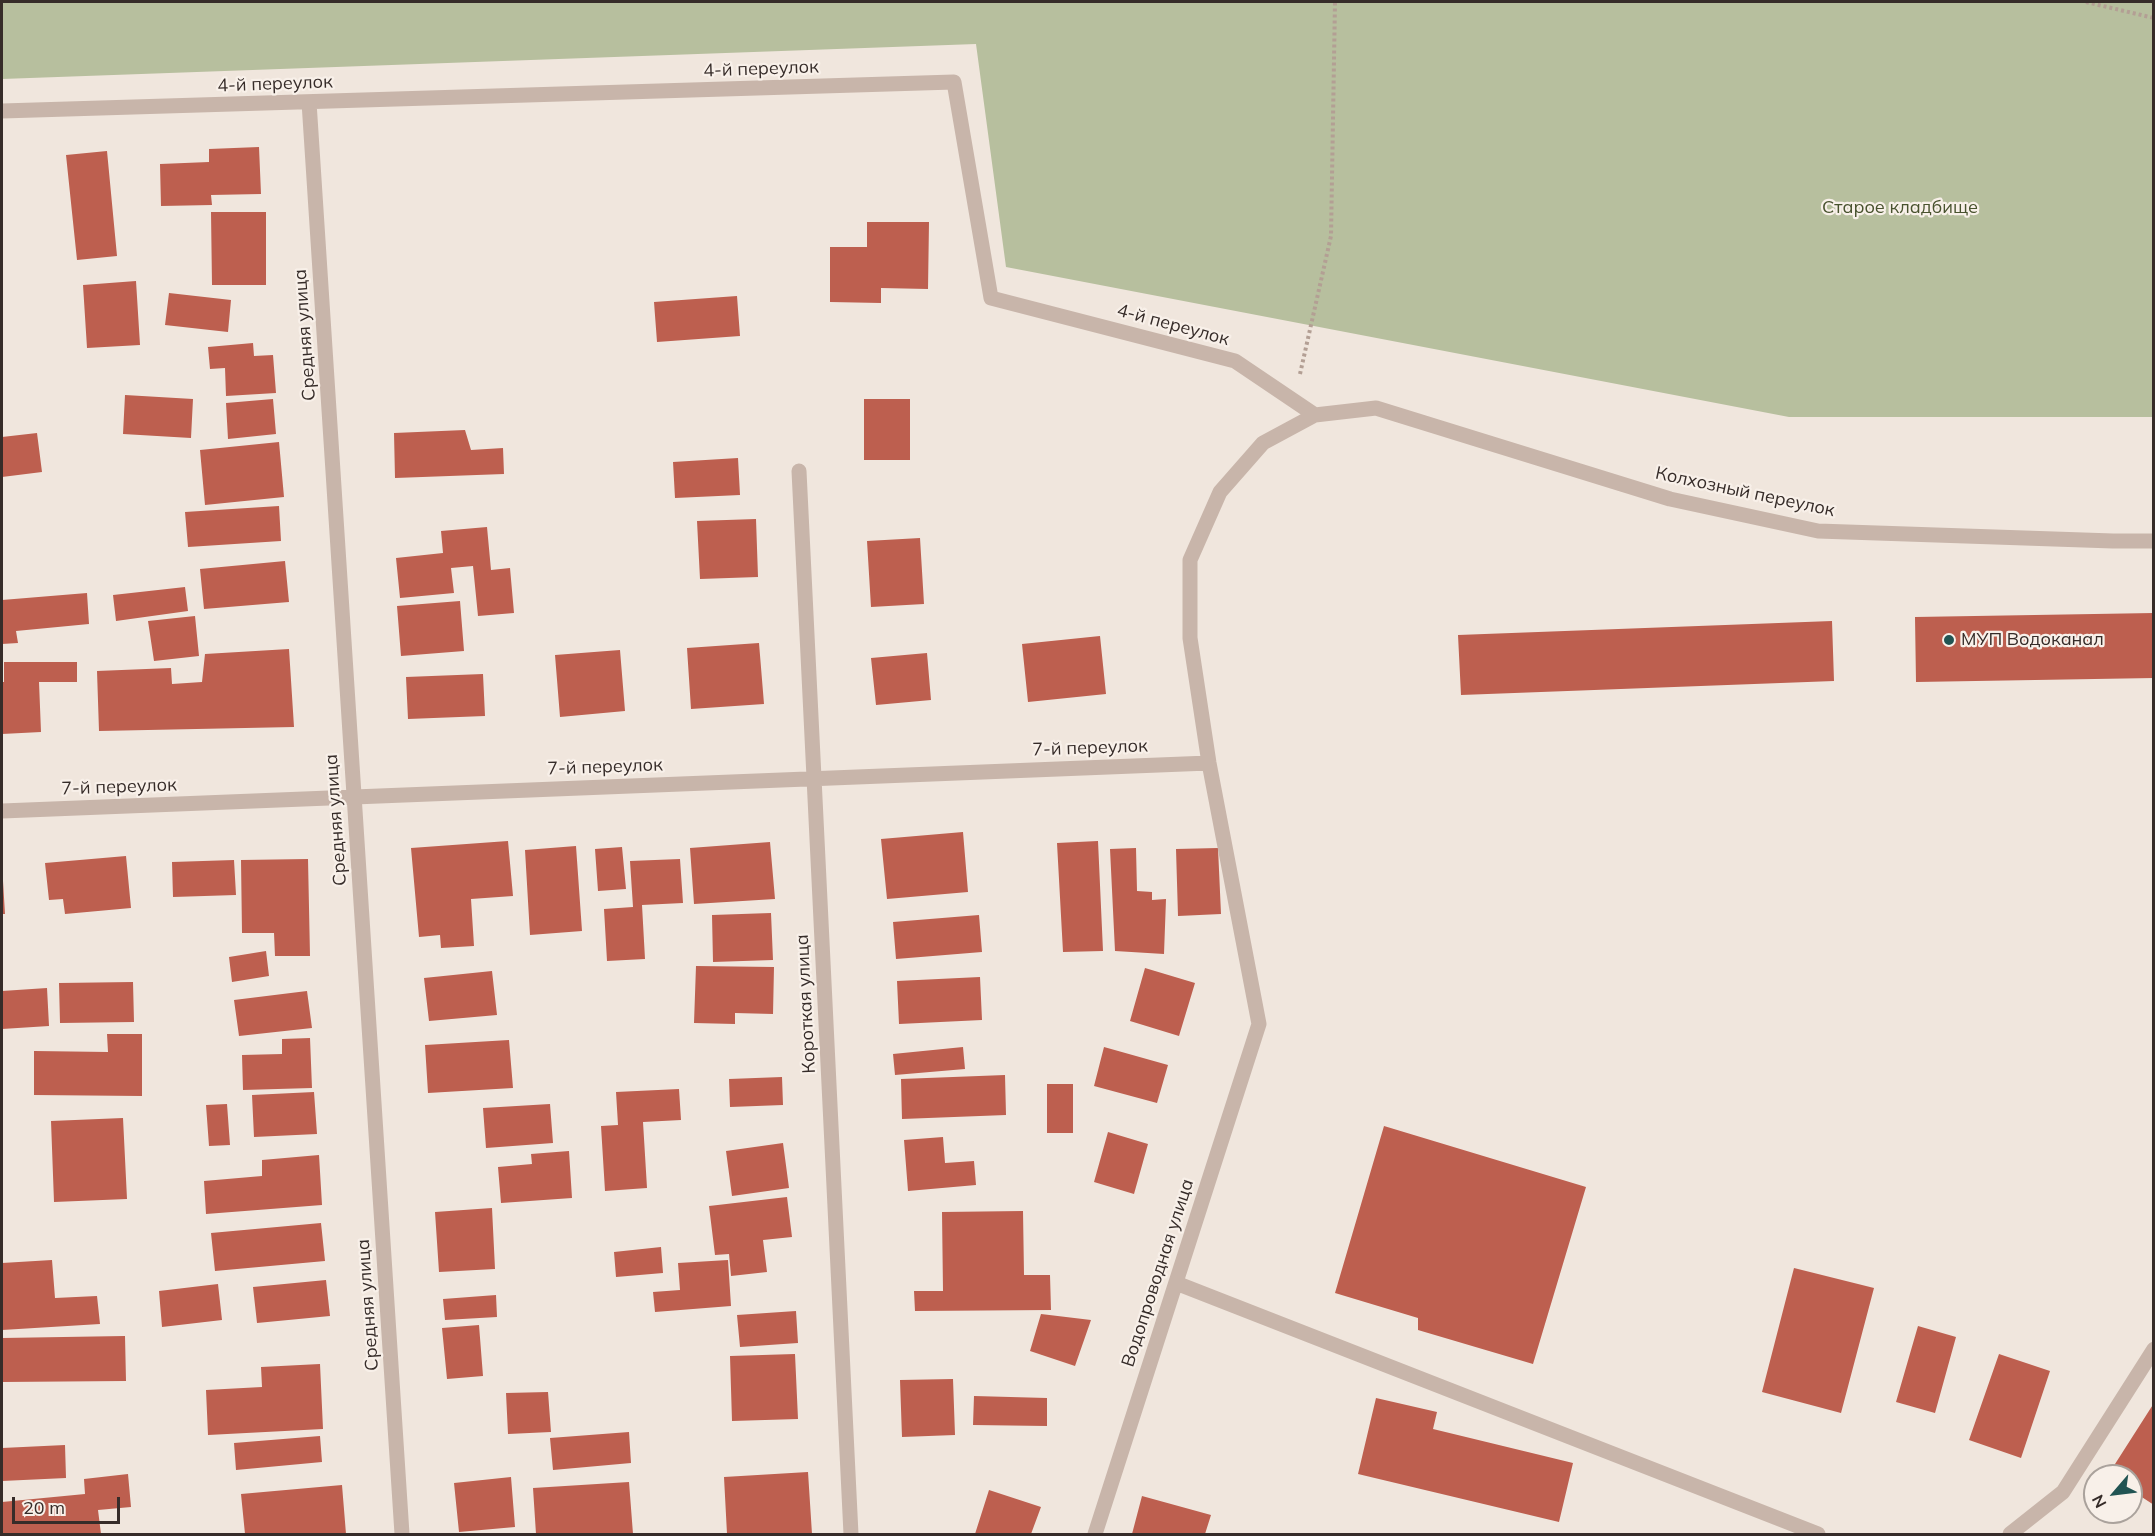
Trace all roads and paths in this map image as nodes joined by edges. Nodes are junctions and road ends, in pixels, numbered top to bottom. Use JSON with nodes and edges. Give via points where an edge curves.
{"nodes":[{"id":1,"x":1335,"y":2,"type":"edge"},
{"id":2,"x":2086,"y":2,"type":"edge"},
{"id":3,"x":2154,"y":18,"type":"edge"},
{"id":4,"x":309,"y":102,"type":"junction"},
{"id":5,"x":2,"y":111,"type":"edge"},
{"id":6,"x":1294,"y":401,"type":"junction"},
{"id":7,"x":1315,"y":415,"type":"junction"},
{"id":8,"x":799,"y":471,"type":"dead end"},
{"id":9,"x":2154,"y":541,"type":"edge"},
{"id":10,"x":1209,"y":763,"type":"junction"},
{"id":11,"x":814,"y":778,"type":"junction"},
{"id":12,"x":354,"y":797,"type":"junction"},
{"id":13,"x":2,"y":811,"type":"edge"},
{"id":14,"x":1176,"y":1283,"type":"junction"},
{"id":15,"x":2154,"y":1349,"type":"edge"},
{"id":16,"x":402,"y":1534,"type":"edge"},
{"id":17,"x":851,"y":1534,"type":"edge"},
{"id":18,"x":1095,"y":1534,"type":"edge"},
{"id":19,"x":1818,"y":1534,"type":"edge"},
{"id":20,"x":2010,"y":1534,"type":"edge"}],
"edges":[{"from":1,"to":6,"type":"path","via":[[1331,236]]},
{"from":2,"to":3,"type":"path"},
{"from":4,"to":5,"type":"street","name":"4-й переулок"},
{"from":4,"to":6,"type":"street","name":"4-й переулок","via":[[954,82],[991,298],[1234,361]]},
{"from":4,"to":12,"type":"street","name":"Средняя улица"},
{"from":6,"to":7,"type":"street","name":"4-й переулок"},
{"from":7,"to":9,"type":"street","name":"Колхозный переулок","via":[[1376,408],[1670,499],[1818,531]]},
{"from":7,"to":10,"type":"street","via":[[1263,444],[1220,492],[1190,560],[1190,638]]},
{"from":8,"to":11,"type":"street","name":"Короткая улица"},
{"from":10,"to":11,"type":"street","name":"7-й переулок"},
{"from":10,"to":14,"type":"street","name":"Водопроводная улица","via":[[1259,1024]]},
{"from":11,"to":12,"type":"street","name":"7-й переулок"},
{"from":11,"to":17,"type":"street","name":"Короткая улица"},
{"from":12,"to":13,"type":"street","name":"7-й переулок"},
{"from":12,"to":16,"type":"street","name":"Средняя улица"},
{"from":14,"to":18,"type":"street","name":"Водопроводная улица"},
{"from":14,"to":19,"type":"street"},
{"from":15,"to":20,"type":"street","via":[[2063,1492]]}]}
